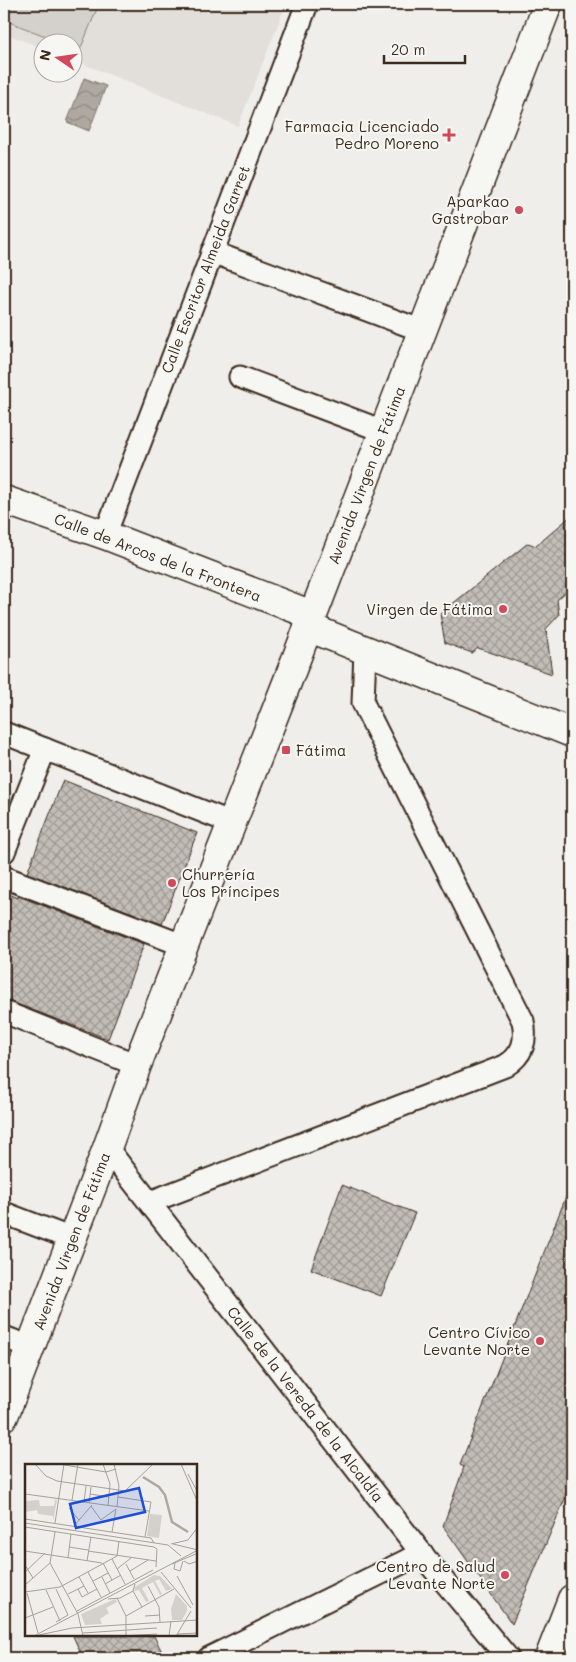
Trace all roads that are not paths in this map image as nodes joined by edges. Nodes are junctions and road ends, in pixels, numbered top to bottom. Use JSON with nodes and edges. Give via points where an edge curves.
{"nodes":[{"id":1,"x":307,"y":4,"type":"edge"},
{"id":2,"x":548,"y":4,"type":"edge"},
{"id":3,"x":212,"y":252,"type":"junction"},
{"id":4,"x":423,"y":331,"type":"junction"},
{"id":5,"x":240,"y":377,"type":"dead end"},
{"id":6,"x":383,"y":431,"type":"junction"},
{"id":7,"x":4,"y":500,"type":"edge"},
{"id":8,"x":105,"y":535,"type":"junction"},
{"id":9,"x":310,"y":621,"type":"junction"},
{"id":10,"x":365,"y":650,"type":"junction"},
{"id":11,"x":4,"y":733,"type":"edge"},
{"id":12,"x":572,"y":733,"type":"edge"},
{"id":13,"x":45,"y":749,"type":"junction"},
{"id":14,"x":232,"y":823,"type":"junction"},
{"id":15,"x":4,"y":852,"type":"edge"},
{"id":16,"x":4,"y":877,"type":"edge"},
{"id":17,"x":184,"y":946,"type":"junction"},
{"id":18,"x":4,"y":1012,"type":"edge"},
{"id":19,"x":137,"y":1065,"type":"junction"},
{"id":20,"x":107,"y":1148,"type":"junction"},
{"id":21,"x":150,"y":1202,"type":"junction"},
{"id":22,"x":4,"y":1213,"type":"edge"},
{"id":23,"x":72,"y":1239,"type":"junction"},
{"id":24,"x":4,"y":1337,"type":"edge"},
{"id":25,"x":30,"y":1347,"type":"junction"},
{"id":26,"x":4,"y":1416,"type":"edge"},
{"id":27,"x":422,"y":1553,"type":"junction"},
{"id":28,"x":572,"y":1600,"type":"edge"},
{"id":29,"x":209,"y":1658,"type":"edge"},
{"id":30,"x":508,"y":1658,"type":"edge"},
{"id":31,"x":549,"y":1658,"type":"edge"}],
"edges":[{"from":1,"to":3,"type":"street","name":"Calle Escritor Almeida Garret"},
{"from":2,"to":4,"type":"street","name":"Avenida Virgen de Fátima"},
{"from":3,"to":4,"type":"street"},
{"from":3,"to":8,"type":"street","name":"Calle Escritor Almeida Garret"},
{"from":4,"to":6,"type":"street","name":"Avenida Virgen de Fátima"},
{"from":5,"to":6,"type":"street"},
{"from":6,"to":9,"type":"street","name":"Avenida Virgen de Fátima"},
{"from":7,"to":8,"type":"street","name":"Calle de Arcos de la Frontera"},
{"from":8,"to":9,"type":"street","name":"Calle de Arcos de la Frontera"},
{"from":9,"to":10,"type":"street","name":"Calle de Arcos de la Frontera"},
{"from":9,"to":14,"type":"street","name":"Avenida Virgen de Fátima"},
{"from":10,"to":12,"type":"street","name":"Calle de Arcos de la Frontera"},
{"from":10,"to":21,"type":"street","via":[[363,702],[523,1021],[523,1048],[505,1066]]},
{"from":11,"to":13,"type":"street"},
{"from":13,"to":14,"type":"street"},
{"from":13,"to":15,"type":"street"},
{"from":14,"to":17,"type":"street","name":"Avenida Virgen de Fátima"},
{"from":16,"to":17,"type":"street"},
{"from":17,"to":19,"type":"street","name":"Avenida Virgen de Fátima"},
{"from":18,"to":19,"type":"street"},
{"from":19,"to":20,"type":"street","name":"Avenida Virgen de Fátima"},
{"from":20,"to":21,"type":"street","name":"Calle de la Vereda de la Alcaldía"},
{"from":20,"to":23,"type":"street","name":"Avenida Virgen de Fátima"},
{"from":21,"to":27,"type":"street","name":"Calle de la Vereda de la Alcaldía"},
{"from":22,"to":23,"type":"street"},
{"from":23,"to":25,"type":"street","name":"Avenida Virgen de Fátima"},
{"from":24,"to":25,"type":"street"},
{"from":25,"to":26,"type":"street","name":"Avenida Virgen de Fátima"},
{"from":27,"to":29,"type":"street"},
{"from":27,"to":30,"type":"street","name":"Calle de la Vereda de la Alcaldía"},
{"from":28,"to":31,"type":"street"}]}
